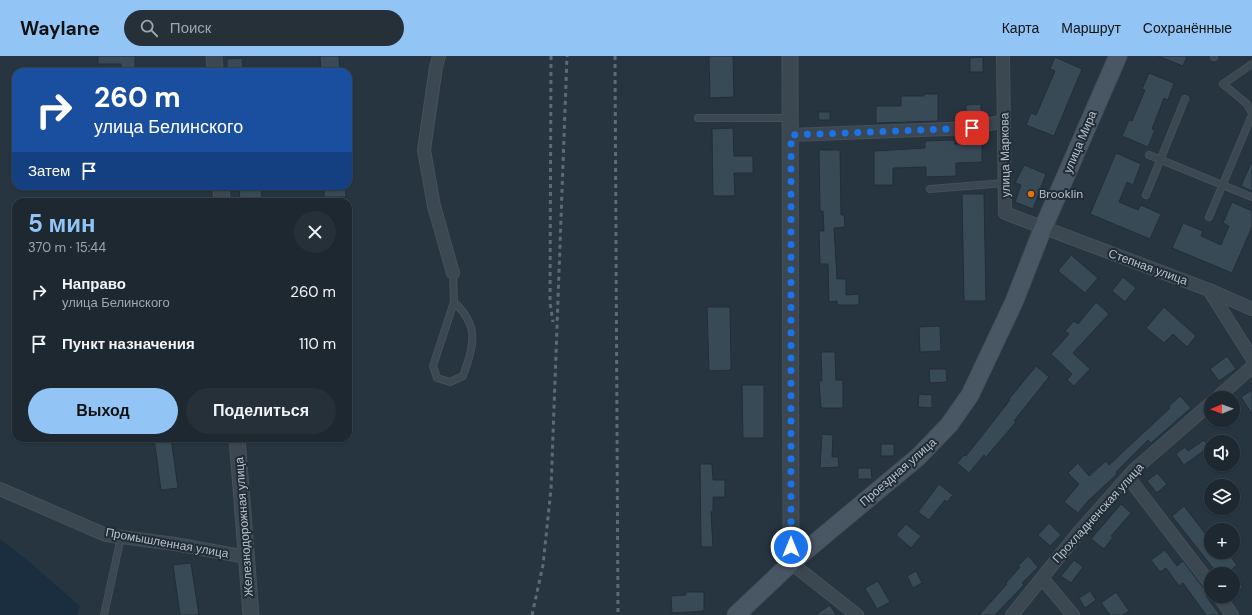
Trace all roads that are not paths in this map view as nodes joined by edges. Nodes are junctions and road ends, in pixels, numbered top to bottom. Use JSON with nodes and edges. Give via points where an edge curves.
{"nodes":[{"id":1,"x":214,"y":56,"type":"edge"},
{"id":2,"x":439,"y":56,"type":"edge"},
{"id":3,"x":790,"y":56,"type":"edge"},
{"id":4,"x":1003,"y":56,"type":"edge"},
{"id":5,"x":1118,"y":56,"type":"edge"},
{"id":6,"x":1252,"y":64,"type":"edge"},
{"id":7,"x":214,"y":68,"type":"edge"},
{"id":8,"x":1185,"y":99,"type":"dead end"},
{"id":9,"x":1252,"y":114,"type":"edge"},
{"id":10,"x":698,"y":118,"type":"dead end"},
{"id":11,"x":791,"y":118,"type":"junction"},
{"id":12,"x":1004,"y":121,"type":"junction"},
{"id":13,"x":791,"y":135,"type":"junction"},
{"id":14,"x":1149,"y":155,"type":"dead end"},
{"id":15,"x":1160,"y":160,"type":"junction"},
{"id":16,"x":1005,"y":183,"type":"junction"},
{"id":17,"x":1223,"y":185,"type":"junction"},
{"id":18,"x":930,"y":189,"type":"dead end"},
{"id":19,"x":1146,"y":195,"type":"dead end"},
{"id":20,"x":1252,"y":197,"type":"edge"},
{"id":21,"x":1209,"y":217,"type":"dead end"},
{"id":22,"x":1043,"y":228,"type":"junction"},
{"id":23,"x":453,"y":273,"type":"joint"},
{"id":24,"x":1209,"y":290,"type":"junction"},
{"id":25,"x":454,"y":302,"type":"junction"},
{"id":26,"x":1252,"y":309,"type":"edge"},
{"id":27,"x":1252,"y":358,"type":"edge"},
{"id":28,"x":1252,"y":367,"type":"edge"},
{"id":29,"x":1225,"y":391,"type":"edge"},
{"id":30,"x":1204,"y":409,"type":"edge"},
{"id":31,"x":237,"y":442,"type":"edge"},
{"id":32,"x":1128,"y":477,"type":"junction"},
{"id":33,"x":0,"y":489,"type":"edge"},
{"id":34,"x":121,"y":537,"type":"junction"},
{"id":35,"x":246,"y":557,"type":"junction"},
{"id":36,"x":791,"y":563,"type":"junction"},
{"id":37,"x":1204,"y":576,"type":"edge"},
{"id":38,"x":1042,"y":578,"type":"junction"},
{"id":39,"x":1224,"y":603,"type":"edge"},
{"id":40,"x":104,"y":615,"type":"edge"},
{"id":41,"x":251,"y":615,"type":"edge"},
{"id":42,"x":736,"y":615,"type":"edge"},
{"id":43,"x":857,"y":615,"type":"edge"},
{"id":44,"x":1012,"y":615,"type":"edge"},
{"id":45,"x":1073,"y":615,"type":"edge"},
{"id":46,"x":1232,"y":615,"type":"edge"}],
"edges":[{"from":1,"to":7,"type":"street"},
{"from":2,"to":23,"type":"street","via":[[424,150],[434,206]]},
{"from":3,"to":11,"type":"street"},
{"from":4,"to":12,"type":"street","name":"улица Маркова"},
{"from":5,"to":22,"type":"main road","name":"улица Мира"},
{"from":6,"to":9,"type":"lane","via":[[1223,84],[1247,104]]},
{"from":8,"to":15,"type":"lane"},
{"from":9,"to":17,"type":"lane"},
{"from":10,"to":11,"type":"lane"},
{"from":11,"to":13,"type":"street"},
{"from":12,"to":13,"type":"street","via":[[972,128]]},
{"from":12,"to":16,"type":"street","name":"улица Маркова"},
{"from":13,"to":36,"type":"street"},
{"from":14,"to":15,"type":"lane"},
{"from":15,"to":17,"type":"lane"},
{"from":15,"to":19,"type":"lane"},
{"from":16,"to":18,"type":"lane"},
{"from":16,"to":22,"type":"street","name":"улица Маркова","via":[[1006,213]]},
{"from":17,"to":20,"type":"lane"},
{"from":17,"to":21,"type":"lane"},
{"from":22,"to":24,"type":"street","name":"Степная улица"},
{"from":22,"to":36,"type":"main road","name":"Проездная улица","via":[[992,351],[970,395],[949,425],[918,457]]},
{"from":23,"to":25,"type":"lane"},
{"from":24,"to":26,"type":"street","name":"Степная улица"},
{"from":24,"to":27,"type":"street"},
{"from":25,"to":25,"type":"lane","via":[[433,366],[437,378],[450,382],[463,376],[470,356],[472,328],[465,313]]},
{"from":28,"to":29,"type":"street"},
{"from":30,"to":32,"type":"street","name":"Прохладненская улица"},
{"from":31,"to":35,"type":"street","name":"Железнодорожная улица"},
{"from":32,"to":37,"type":"street"},
{"from":32,"to":38,"type":"street","name":"Прохладненская улица"},
{"from":33,"to":34,"type":"street","name":"Промышленная улица","via":[[106,535]]},
{"from":34,"to":35,"type":"street","name":"Промышленная улица"},
{"from":34,"to":40,"type":"lane"},
{"from":35,"to":41,"type":"street","name":"Железнодорожная улица"},
{"from":36,"to":42,"type":"main road","name":"Проездная улица"},
{"from":36,"to":43,"type":"street"},
{"from":38,"to":44,"type":"street","name":"Прохладненская улица"},
{"from":38,"to":45,"type":"street"},
{"from":39,"to":46,"type":"street"}]}
